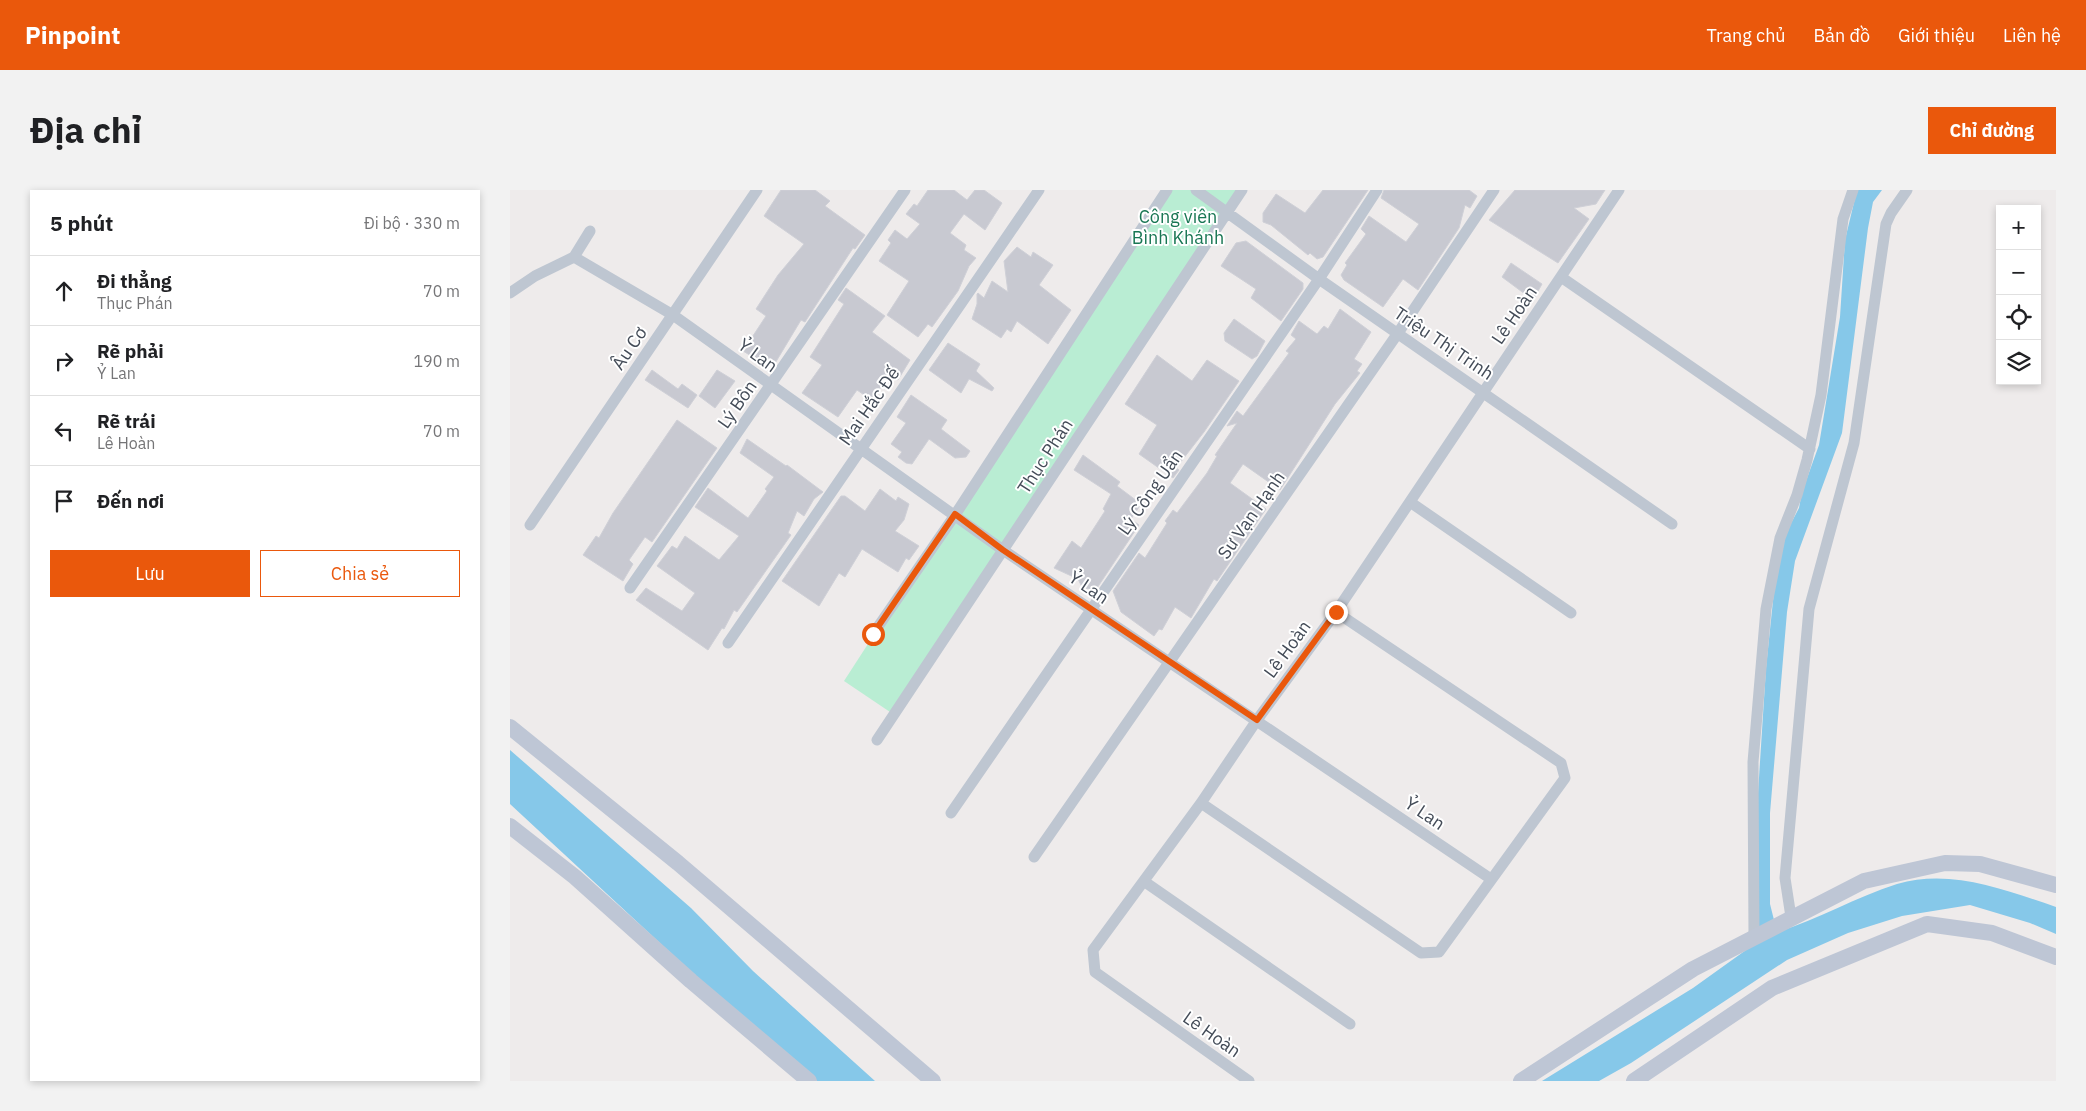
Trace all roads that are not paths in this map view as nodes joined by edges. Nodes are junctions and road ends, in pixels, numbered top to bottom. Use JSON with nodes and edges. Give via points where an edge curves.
{"nodes":[{"id":1,"x":757,"y":190,"type":"edge"},
{"id":2,"x":904,"y":190,"type":"edge"},
{"id":3,"x":1039,"y":190,"type":"edge"},
{"id":4,"x":1168,"y":190,"type":"edge"},
{"id":5,"x":1196,"y":190,"type":"edge"},
{"id":6,"x":1242,"y":190,"type":"edge"},
{"id":7,"x":1377,"y":190,"type":"edge"},
{"id":8,"x":1494,"y":190,"type":"edge"},
{"id":9,"x":1619,"y":190,"type":"edge"},
{"id":10,"x":1853,"y":190,"type":"edge"},
{"id":11,"x":1907,"y":190,"type":"edge"},
{"id":12,"x":1227,"y":212,"type":"junction"},
{"id":13,"x":590,"y":231,"type":"dead end"},
{"id":14,"x":574,"y":258,"type":"junction"},
{"id":15,"x":1561,"y":277,"type":"junction"},
{"id":16,"x":1319,"y":279,"type":"junction"},
{"id":17,"x":510,"y":293,"type":"edge"},
{"id":18,"x":673,"y":315,"type":"junction"},
{"id":19,"x":1398,"y":333,"type":"junction"},
{"id":20,"x":771,"y":386,"type":"junction"},
{"id":21,"x":1484,"y":392,"type":"junction"},
{"id":22,"x":861,"y":448,"type":"junction"},
{"id":23,"x":1810,"y":449,"type":"junction"},
{"id":24,"x":1410,"y":502,"type":"junction"},
{"id":25,"x":955,"y":514,"type":"junction"},
{"id":26,"x":1672,"y":524,"type":"dead end"},
{"id":27,"x":530,"y":525,"type":"dead end"},
{"id":28,"x":1003,"y":550,"type":"junction"},
{"id":29,"x":630,"y":588,"type":"dead end"},
{"id":30,"x":1090,"y":609,"type":"junction"},
{"id":31,"x":1336,"y":612,"type":"junction"},
{"id":32,"x":1571,"y":613,"type":"dead end"},
{"id":33,"x":873,"y":634,"type":"dead end"},
{"id":34,"x":728,"y":642,"type":"dead end"},
{"id":35,"x":1170,"y":663,"type":"junction"},
{"id":36,"x":1257,"y":720,"type":"junction"},
{"id":37,"x":510,"y":727,"type":"edge"},
{"id":38,"x":877,"y":740,"type":"dead end"},
{"id":39,"x":1202,"y":803,"type":"junction"},
{"id":40,"x":951,"y":813,"type":"dead end"},
{"id":41,"x":510,"y":826,"type":"edge"},
{"id":42,"x":1034,"y":857,"type":"dead end"},
{"id":43,"x":1491,"y":879,"type":"junction"},
{"id":44,"x":1145,"y":882,"type":"junction"},
{"id":45,"x":2056,"y":885,"type":"edge"},
{"id":46,"x":1786,"y":920,"type":"junction"},
{"id":47,"x":1756,"y":936,"type":"junction"},
{"id":48,"x":2056,"y":957,"type":"edge"},
{"id":49,"x":1350,"y":1024,"type":"dead end"},
{"id":50,"x":809,"y":1081,"type":"edge"},
{"id":51,"x":933,"y":1081,"type":"edge"},
{"id":52,"x":1249,"y":1081,"type":"edge"},
{"id":53,"x":1521,"y":1081,"type":"edge"},
{"id":54,"x":1634,"y":1081,"type":"edge"}],
"edges":[{"from":1,"to":18,"type":"street","name":"Âu Cơ"},
{"from":2,"to":20,"type":"street","name":"Lý Bôn"},
{"from":3,"to":22,"type":"street","name":"Mai Hắc Đế"},
{"from":4,"to":25,"type":"street"},
{"from":5,"to":12,"type":"street","name":"Triệu Thị Trinh"},
{"from":6,"to":12,"type":"street","name":"Thục Phán"},
{"from":7,"to":16,"type":"street","name":"Lý Công Uẩn"},
{"from":8,"to":19,"type":"street","name":"Sư Vạn Hạnh"},
{"from":9,"to":15,"type":"street","name":"Lê Hoàn"},
{"from":10,"to":23,"type":"street","via":[[1843,219]]},
{"from":11,"to":46,"type":"street","via":[[1886,224],[1854,443],[1809,609],[1785,878]]},
{"from":12,"to":16,"type":"street","name":"Triệu Thị Trinh"},
{"from":12,"to":28,"type":"street","name":"Thục Phán"},
{"from":13,"to":14,"type":"street"},
{"from":14,"to":17,"type":"street","via":[[535,276]]},
{"from":14,"to":18,"type":"street","name":"Ỷ Lan"},
{"from":15,"to":21,"type":"street","name":"Lê Hoàn"},
{"from":15,"to":23,"type":"street"},
{"from":16,"to":19,"type":"street","name":"Triệu Thị Trinh"},
{"from":16,"to":30,"type":"street","name":"Lý Công Uẩn"},
{"from":18,"to":20,"type":"street","name":"Ỷ Lan"},
{"from":18,"to":27,"type":"street","name":"Âu Cơ"},
{"from":19,"to":21,"type":"street","name":"Triệu Thị Trinh"},
{"from":19,"to":35,"type":"street","name":"Sư Vạn Hạnh"},
{"from":20,"to":22,"type":"street","name":"Ỷ Lan"},
{"from":20,"to":29,"type":"street","name":"Lý Bôn"},
{"from":21,"to":24,"type":"street","name":"Lê Hoàn"},
{"from":21,"to":26,"type":"street","name":"Triệu Thị Trinh"},
{"from":22,"to":25,"type":"street","name":"Ỷ Lan"},
{"from":22,"to":34,"type":"street","name":"Mai Hắc Đế"},
{"from":23,"to":47,"type":"street","via":[[1778,545],[1766,609],[1753,762]]},
{"from":24,"to":31,"type":"street","name":"Lê Hoàn"},
{"from":24,"to":32,"type":"street"},
{"from":25,"to":28,"type":"street","name":"Ỷ Lan"},
{"from":25,"to":33,"type":"street"},
{"from":28,"to":30,"type":"street","name":"Ỷ Lan"},
{"from":28,"to":38,"type":"street","name":"Thục Phán"},
{"from":30,"to":35,"type":"street","name":"Ỷ Lan"},
{"from":30,"to":40,"type":"street","name":"Lý Công Uẩn"},
{"from":31,"to":36,"type":"street","name":"Lê Hoàn"},
{"from":31,"to":43,"type":"street","via":[[1562,763],[1565,778]]},
{"from":35,"to":36,"type":"street","name":"Ỷ Lan"},
{"from":35,"to":42,"type":"street","name":"Sư Vạn Hạnh"},
{"from":36,"to":39,"type":"street","name":"Lê Hoàn"},
{"from":36,"to":43,"type":"street","name":"Ỷ Lan"},
{"from":37,"to":51,"type":"street","via":[[678,864]]},
{"from":39,"to":43,"type":"street","via":[[1421,953],[1440,952]]},
{"from":39,"to":44,"type":"street","name":"Lê Hoàn"},
{"from":41,"to":50,"type":"street","via":[[575,877]]},
{"from":44,"to":49,"type":"street"},
{"from":44,"to":52,"type":"street","name":"Lê Hoàn","via":[[1093,950],[1095,972]]},
{"from":45,"to":46,"type":"street","via":[[1980,864],[1945,863],[1864,881]]},
{"from":46,"to":47,"type":"street"},
{"from":47,"to":53,"type":"street","via":[[1693,969]]},
{"from":48,"to":54,"type":"street","via":[[1992,933],[1927,924],[1772,988]]}]}
